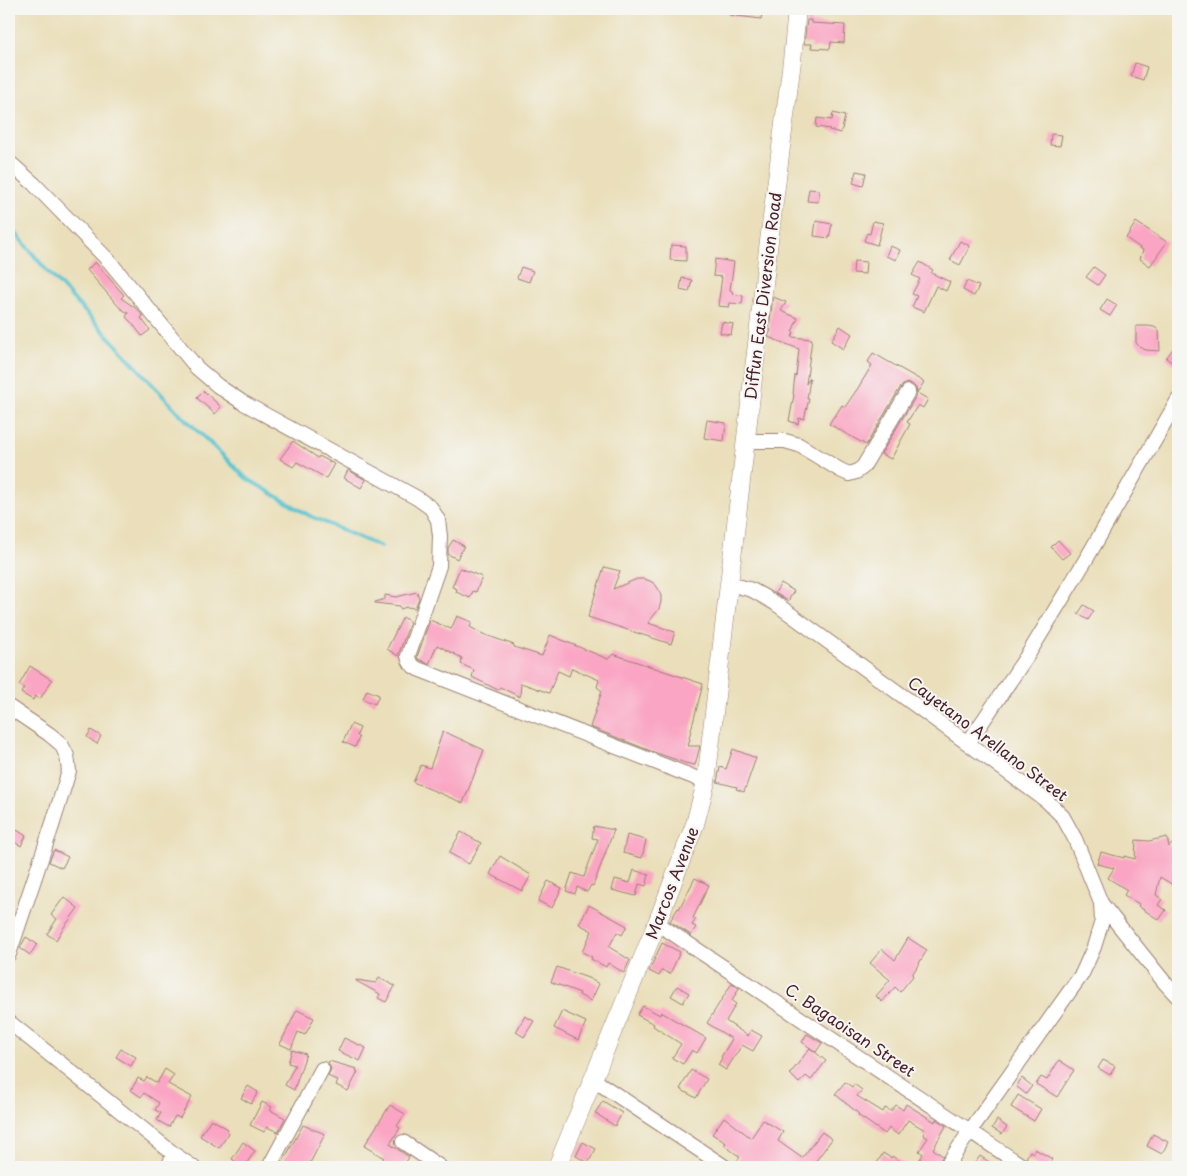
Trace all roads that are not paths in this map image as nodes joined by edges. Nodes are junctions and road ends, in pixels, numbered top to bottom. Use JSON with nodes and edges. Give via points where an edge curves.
{"nodes":[{"id":1,"x":797,"y":9,"type":"edge"},
{"id":2,"x":9,"y":162,"type":"edge"},
{"id":3,"x":908,"y":392,"type":"dead end"},
{"id":4,"x":1178,"y":400,"type":"edge"},
{"id":5,"x":746,"y":441,"type":"junction"},
{"id":6,"x":730,"y":584,"type":"junction"},
{"id":7,"x":9,"y":707,"type":"edge"},
{"id":8,"x":968,"y":743,"type":"junction"},
{"id":9,"x":706,"y":782,"type":"junction"},
{"id":10,"x":1101,"y":903,"type":"junction"},
{"id":11,"x":657,"y":923,"type":"junction"},
{"id":12,"x":9,"y":954,"type":"edge"},
{"id":13,"x":1178,"y":997,"type":"edge"},
{"id":14,"x":9,"y":1022,"type":"edge"},
{"id":15,"x":322,"y":1069,"type":"dead end"},
{"id":16,"x":594,"y":1080,"type":"junction"},
{"id":17,"x":970,"y":1131,"type":"junction"},
{"id":18,"x":403,"y":1142,"type":"dead end"},
{"id":19,"x":174,"y":1154,"type":"junction"},
{"id":20,"x":168,"y":1167,"type":"edge"},
{"id":21,"x":193,"y":1167,"type":"edge"},
{"id":22,"x":269,"y":1167,"type":"edge"},
{"id":23,"x":440,"y":1167,"type":"edge"},
{"id":24,"x":557,"y":1167,"type":"edge"},
{"id":25,"x":725,"y":1167,"type":"edge"},
{"id":26,"x":946,"y":1167,"type":"edge"},
{"id":27,"x":1024,"y":1167,"type":"edge"}],
"edges":[{"from":1,"to":5,"type":"main road","name":"Diffun East Diversion Road"},
{"from":2,"to":9,"type":"street","via":[[109,261],[197,368],[218,386],[431,508],[438,520],[439,566],[408,656],[413,666]]},
{"from":3,"to":5,"type":"street","via":[[856,472],[849,474],[840,470],[799,445],[784,441]]},
{"from":4,"to":8,"type":"street","via":[[1034,645]]},
{"from":5,"to":6,"type":"main road","name":"Diffun East Diversion Road"},
{"from":6,"to":8,"type":"street","name":"Cayetano Arellano Street","via":[[752,590],[775,604]]},
{"from":6,"to":9,"type":"main road","name":"Marcos Avenue"},
{"from":7,"to":12,"type":"street","via":[[61,744],[69,771]]},
{"from":8,"to":10,"type":"street","name":"Cayetano Arellano Street","via":[[1046,801],[1062,817],[1075,839]]},
{"from":9,"to":11,"type":"main road","name":"Marcos Avenue","via":[[695,824]]},
{"from":10,"to":13,"type":"street"},
{"from":10,"to":17,"type":"street","name":"Cayetano Arellano Street","via":[[1102,921],[1082,974]]},
{"from":11,"to":16,"type":"main road","name":"Marcos Avenue"},
{"from":11,"to":17,"type":"street","name":"C. Bagaoisan Street"},
{"from":14,"to":19,"type":"street"},
{"from":15,"to":22,"type":"street"},
{"from":16,"to":24,"type":"main road","name":"Marcos Avenue"},
{"from":16,"to":25,"type":"street"},
{"from":17,"to":26,"type":"street","name":"Cayetano Arellano Street"},
{"from":17,"to":27,"type":"street","name":"C. Bagaoisan Street"},
{"from":18,"to":23,"type":"street"},
{"from":19,"to":20,"type":"street"},
{"from":19,"to":21,"type":"street"}]}
